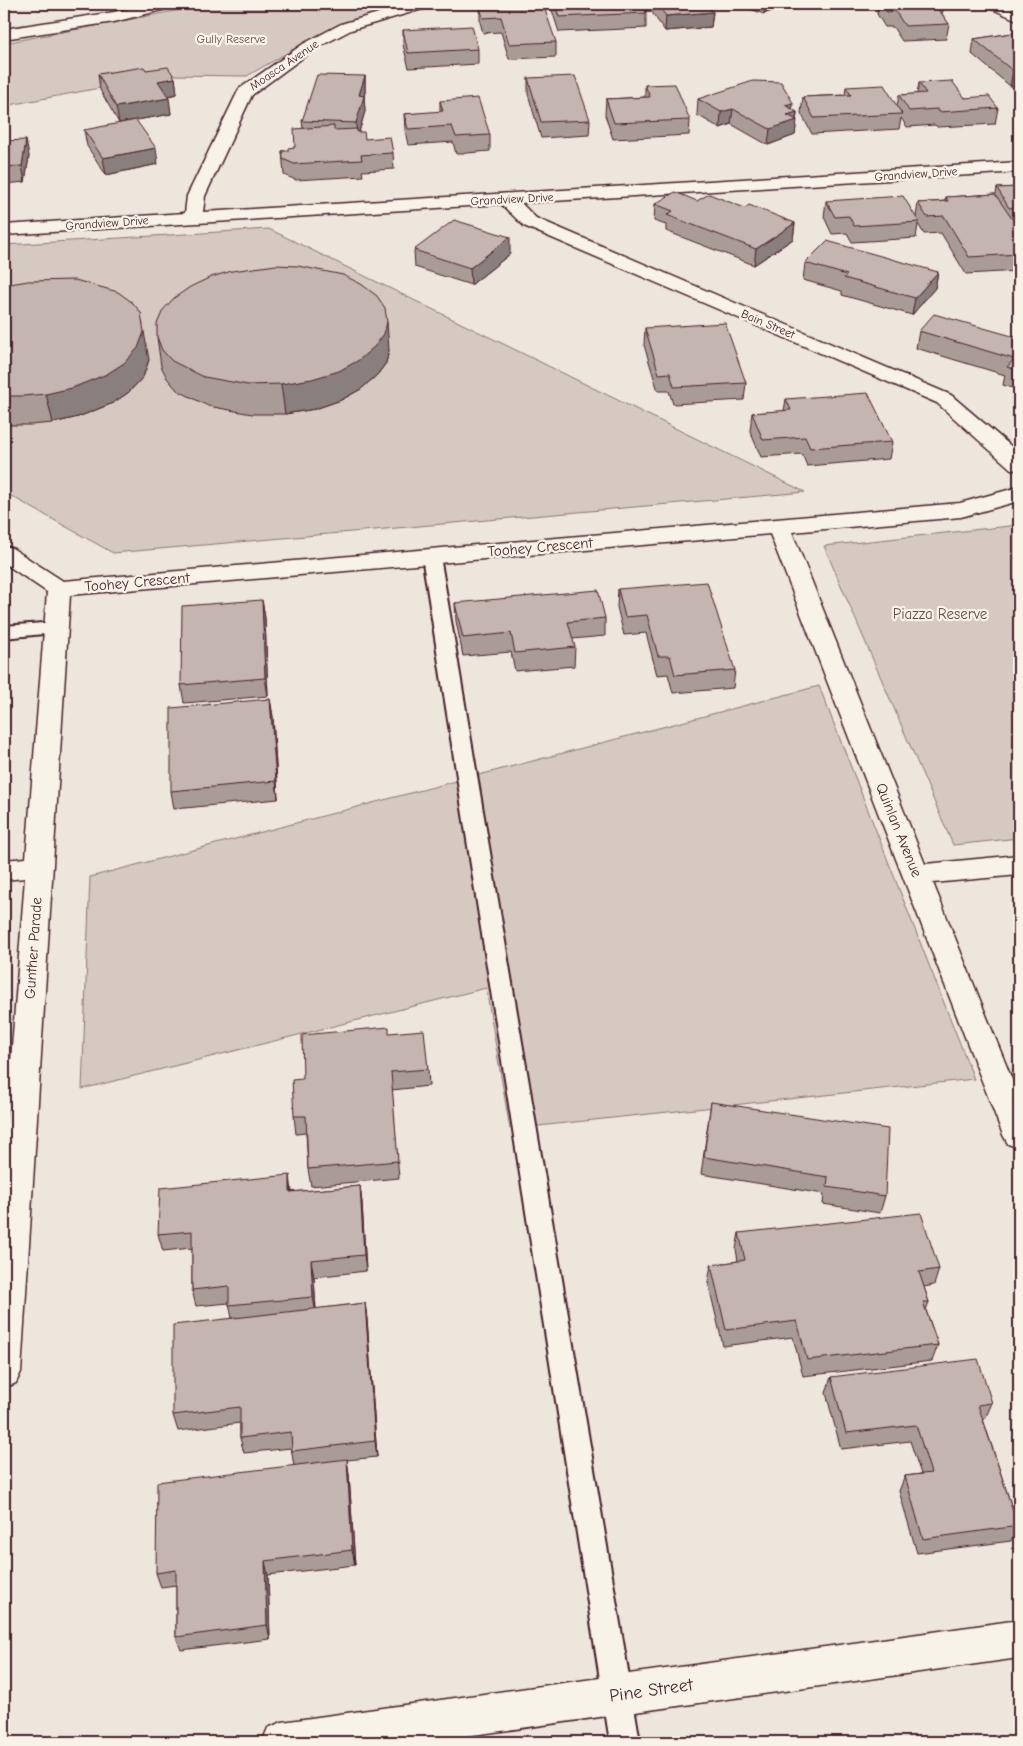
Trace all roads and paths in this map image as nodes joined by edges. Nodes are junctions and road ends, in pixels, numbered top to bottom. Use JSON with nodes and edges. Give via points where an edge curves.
{"nodes":[{"id":1,"x":169,"y":4,"type":"edge"},
{"id":2,"x":424,"y":4,"type":"edge"},
{"id":3,"x":993,"y":4,"type":"edge"},
{"id":4,"x":1019,"y":17,"type":"edge"},
{"id":5,"x":4,"y":34,"type":"edge"},
{"id":6,"x":1019,"y":167,"type":"edge"},
{"id":7,"x":507,"y":200,"type":"junction"},
{"id":8,"x":193,"y":218,"type":"junction"},
{"id":9,"x":4,"y":230,"type":"edge"},
{"id":10,"x":1019,"y":464,"type":"edge"},
{"id":11,"x":1019,"y":494,"type":"edge"},
{"id":12,"x":778,"y":526,"type":"junction"},
{"id":13,"x":4,"y":554,"type":"edge"},
{"id":14,"x":431,"y":556,"type":"junction"},
{"id":15,"x":59,"y":589,"type":"junction"},
{"id":16,"x":56,"y":628,"type":"junction"},
{"id":17,"x":4,"y":632,"type":"edge"},
{"id":18,"x":1019,"y":865,"type":"edge"},
{"id":19,"x":39,"y":867,"type":"junction"},
{"id":20,"x":4,"y":870,"type":"edge"},
{"id":21,"x":917,"y":875,"type":"junction"},
{"id":22,"x":1019,"y":1135,"type":"edge"},
{"id":23,"x":4,"y":1372,"type":"edge"},
{"id":24,"x":1019,"y":1639,"type":"edge"},
{"id":25,"x":617,"y":1695,"type":"junction"},
{"id":26,"x":282,"y":1742,"type":"edge"},
{"id":27,"x":625,"y":1742,"type":"edge"}],
"edges":[{"from":1,"to":5,"type":"street","via":[[114,17]]},
{"from":2,"to":8,"type":"street","name":"Moasca Avenue","via":[[346,27],[308,47],[245,92],[196,196]]},
{"from":3,"to":4,"type":"street"},
{"from":6,"to":7,"type":"street","name":"Grandview Drive"},
{"from":7,"to":8,"type":"street","name":"Grandview Drive"},
{"from":7,"to":10,"type":"street","name":"Bain Street","via":[[530,222],[944,399]]},
{"from":8,"to":9,"type":"street","name":"Grandview Drive"},
{"from":11,"to":12,"type":"street","name":"Toohey Crescent","via":[[961,510]]},
{"from":12,"to":14,"type":"street","name":"Toohey Crescent"},
{"from":12,"to":21,"type":"street","name":"Quinlan Avenue"},
{"from":13,"to":15,"type":"street"},
{"from":14,"to":15,"type":"street","name":"Toohey Crescent"},
{"from":14,"to":25,"type":"lane"},
{"from":15,"to":16,"type":"street","name":"Gunther Parade"},
{"from":16,"to":17,"type":"lane"},
{"from":16,"to":19,"type":"street","name":"Gunther Parade"},
{"from":18,"to":21,"type":"street"},
{"from":19,"to":20,"type":"street"},
{"from":19,"to":23,"type":"street","name":"Gunther Parade"},
{"from":21,"to":22,"type":"street","name":"Quinlan Avenue"},
{"from":24,"to":25,"type":"street","name":"Pine Street"},
{"from":25,"to":26,"type":"street","name":"Pine Street"},
{"from":25,"to":27,"type":"lane"}]}
